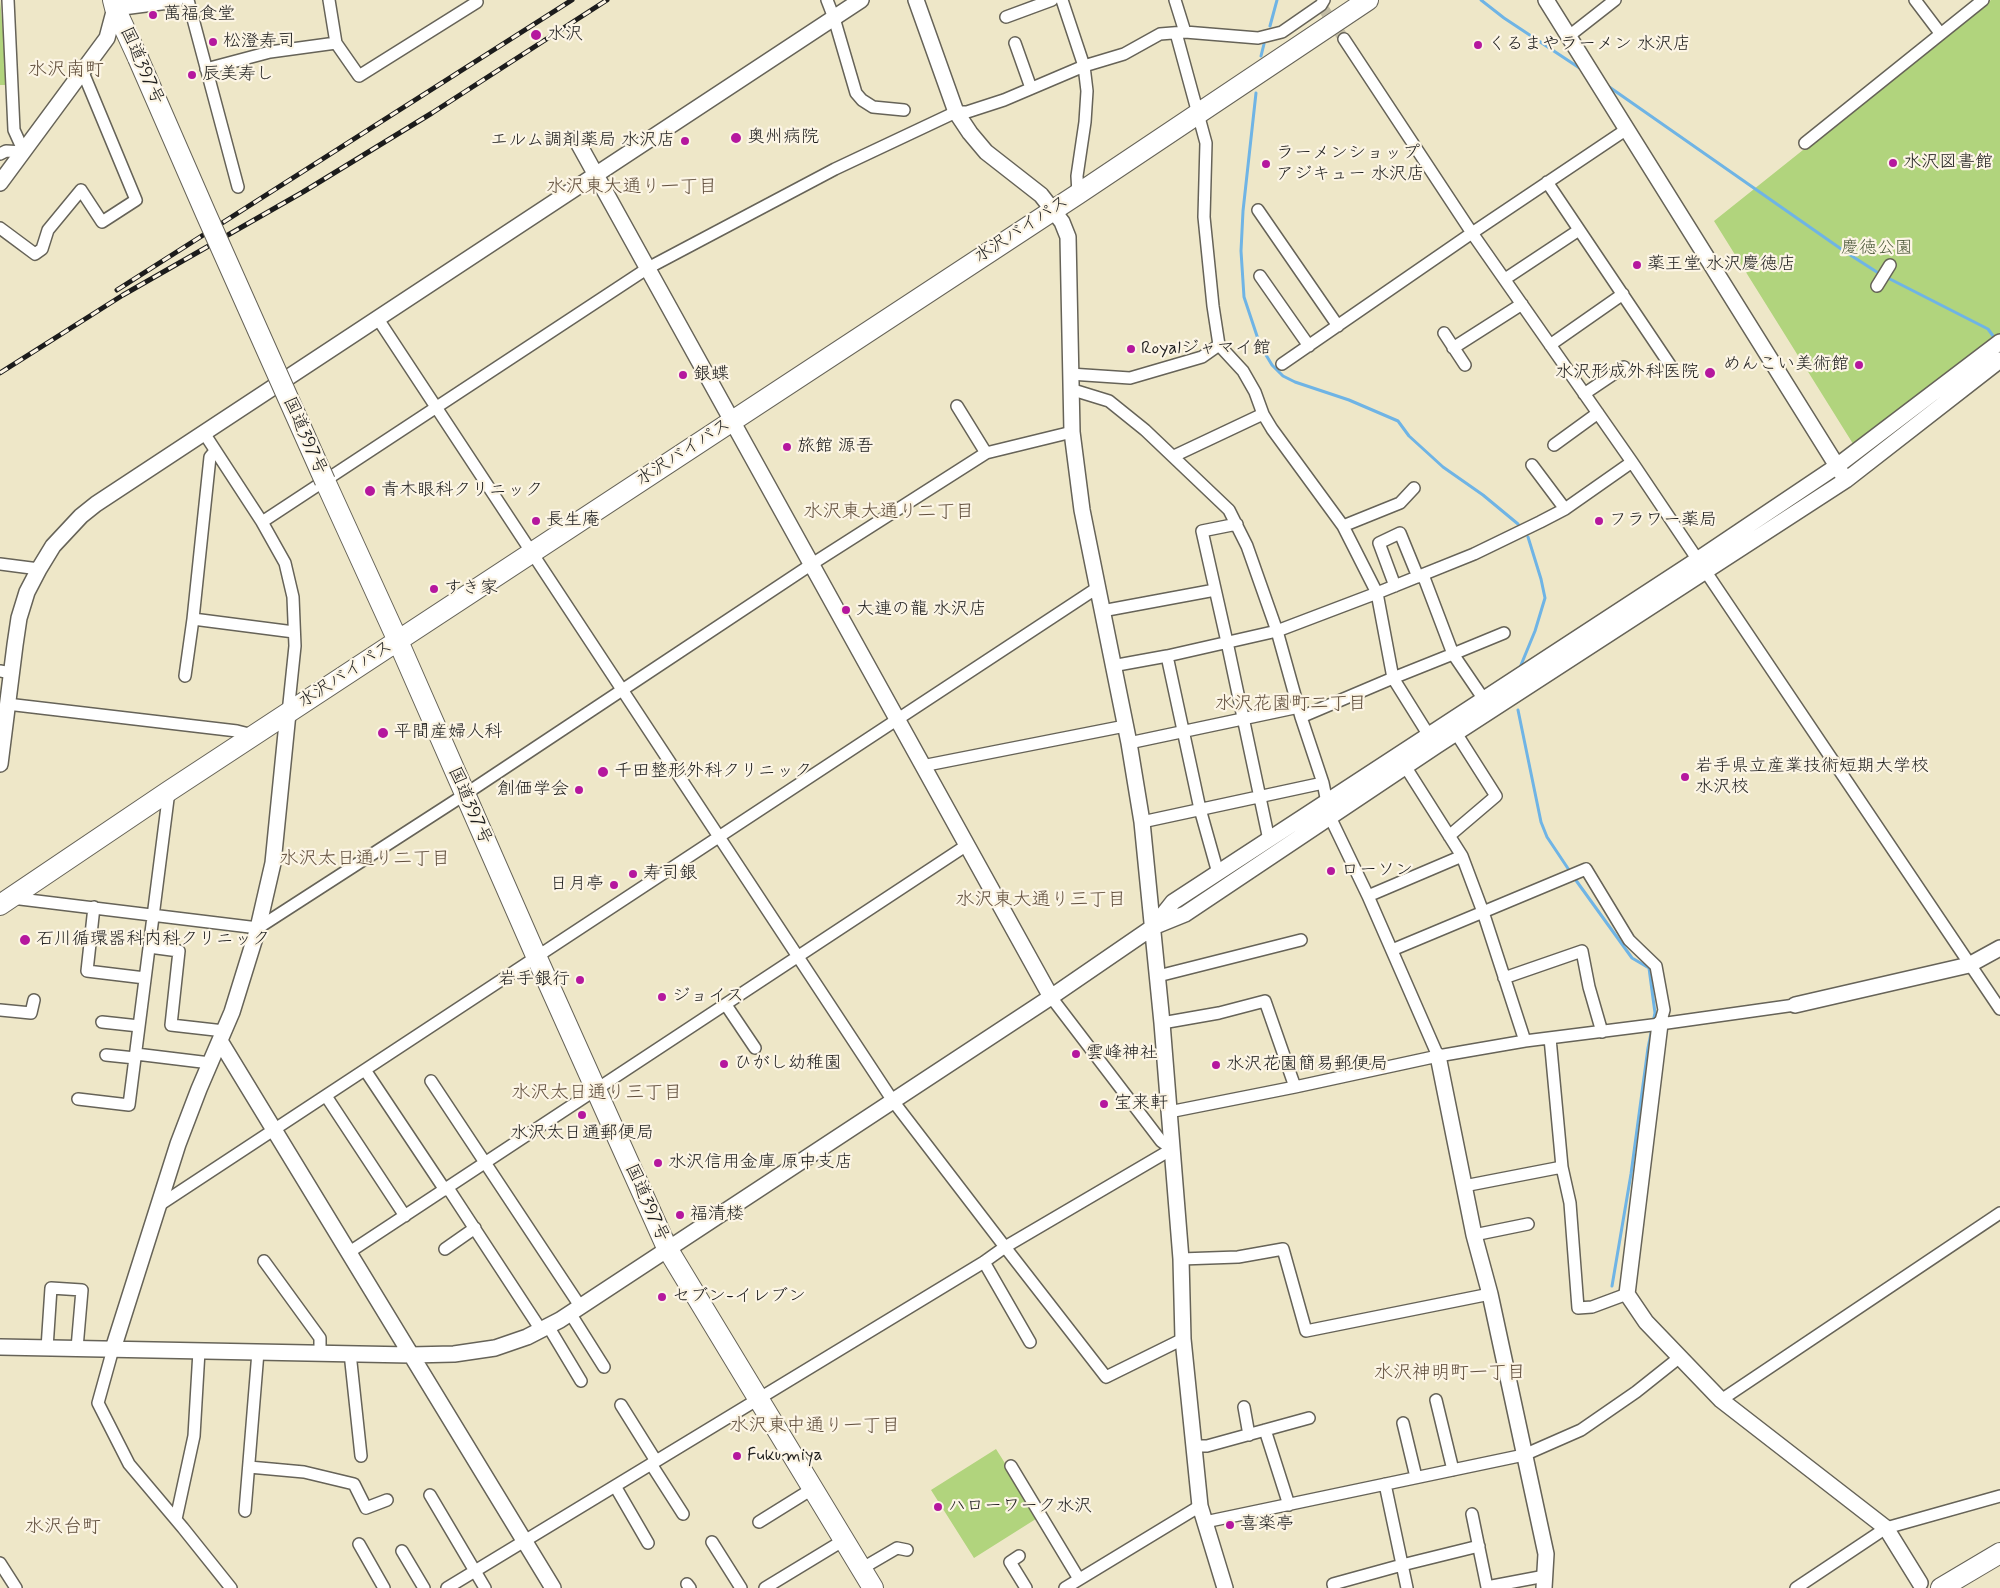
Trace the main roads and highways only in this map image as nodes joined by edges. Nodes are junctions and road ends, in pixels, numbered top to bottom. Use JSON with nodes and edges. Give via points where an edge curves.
{"nodes":[{"id":1,"x":1368,"y":0,"type":"edge"},
{"id":2,"x":114,"y":4,"type":"edge"},
{"id":3,"x":398,"y":641,"type":"junction"},
{"id":4,"x":6,"y":901,"type":"edge"},
{"id":5,"x":2000,"y":1553,"type":"edge"},
{"id":6,"x":873,"y":1588,"type":"edge"},
{"id":7,"x":1941,"y":1588,"type":"edge"}],
"edges":[{"from":1,"to":3,"type":"highway","name":"水沢バイパス"},
{"from":2,"to":3,"type":"highway","name":"国道397号","bridge":true,"via":[[324,482]]},
{"from":3,"to":4,"type":"highway","name":"水沢バイパス"},
{"from":3,"to":6,"type":"highway","name":"国道397号","via":[[667,1248]]},
{"from":5,"to":7,"type":"highway"}]}
